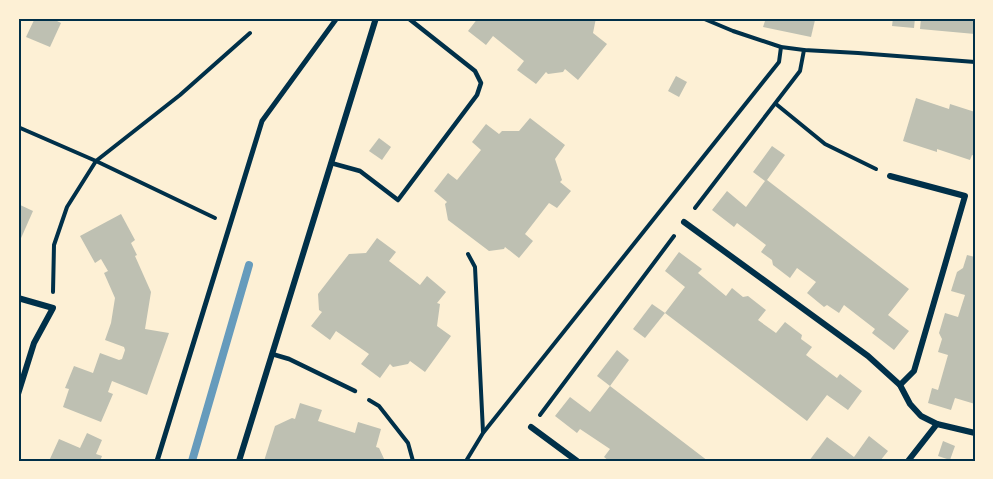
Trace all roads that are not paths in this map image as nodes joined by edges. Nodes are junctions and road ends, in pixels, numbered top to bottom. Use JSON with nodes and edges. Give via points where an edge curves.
{"nodes":[{"id":1,"x":337,"y":18,"type":"edge"},
{"id":2,"x":376,"y":18,"type":"edge"},
{"id":3,"x":408,"y":18,"type":"edge"},
{"id":4,"x":331,"y":163,"type":"junction"},
{"id":5,"x":890,"y":176,"type":"road end"},
{"id":6,"x":684,"y":222,"type":"road end"},
{"id":7,"x":18,"y":298,"type":"edge"},
{"id":8,"x":272,"y":354,"type":"junction"},
{"id":9,"x":900,"y":385,"type":"junction"},
{"id":10,"x":355,"y":391,"type":"road end"},
{"id":11,"x":18,"y":394,"type":"edge"},
{"id":12,"x":936,"y":424,"type":"junction"},
{"id":13,"x":531,"y":427,"type":"road end"},
{"id":14,"x":975,"y":433,"type":"edge"},
{"id":15,"x":157,"y":461,"type":"edge"},
{"id":16,"x":239,"y":461,"type":"edge"},
{"id":17,"x":577,"y":461,"type":"edge"},
{"id":18,"x":908,"y":461,"type":"edge"}],
"edges":[{"from":1,"to":15,"type":"street","via":[[262,121]]},
{"from":2,"to":4,"type":"street"},
{"from":3,"to":4,"type":"lane","via":[[475,71],[482,83],[477,95],[398,200],[360,171]]},
{"from":4,"to":8,"type":"street"},
{"from":5,"to":9,"type":"street","via":[[964,196],[914,371]]},
{"from":6,"to":9,"type":"street","via":[[868,356]]},
{"from":7,"to":11,"type":"street","via":[[53,308],[34,343]]},
{"from":8,"to":10,"type":"lane"},
{"from":8,"to":16,"type":"street"},
{"from":9,"to":12,"type":"street","via":[[915,410]]},
{"from":12,"to":14,"type":"street"},
{"from":12,"to":18,"type":"street"},
{"from":13,"to":17,"type":"street"}]}
